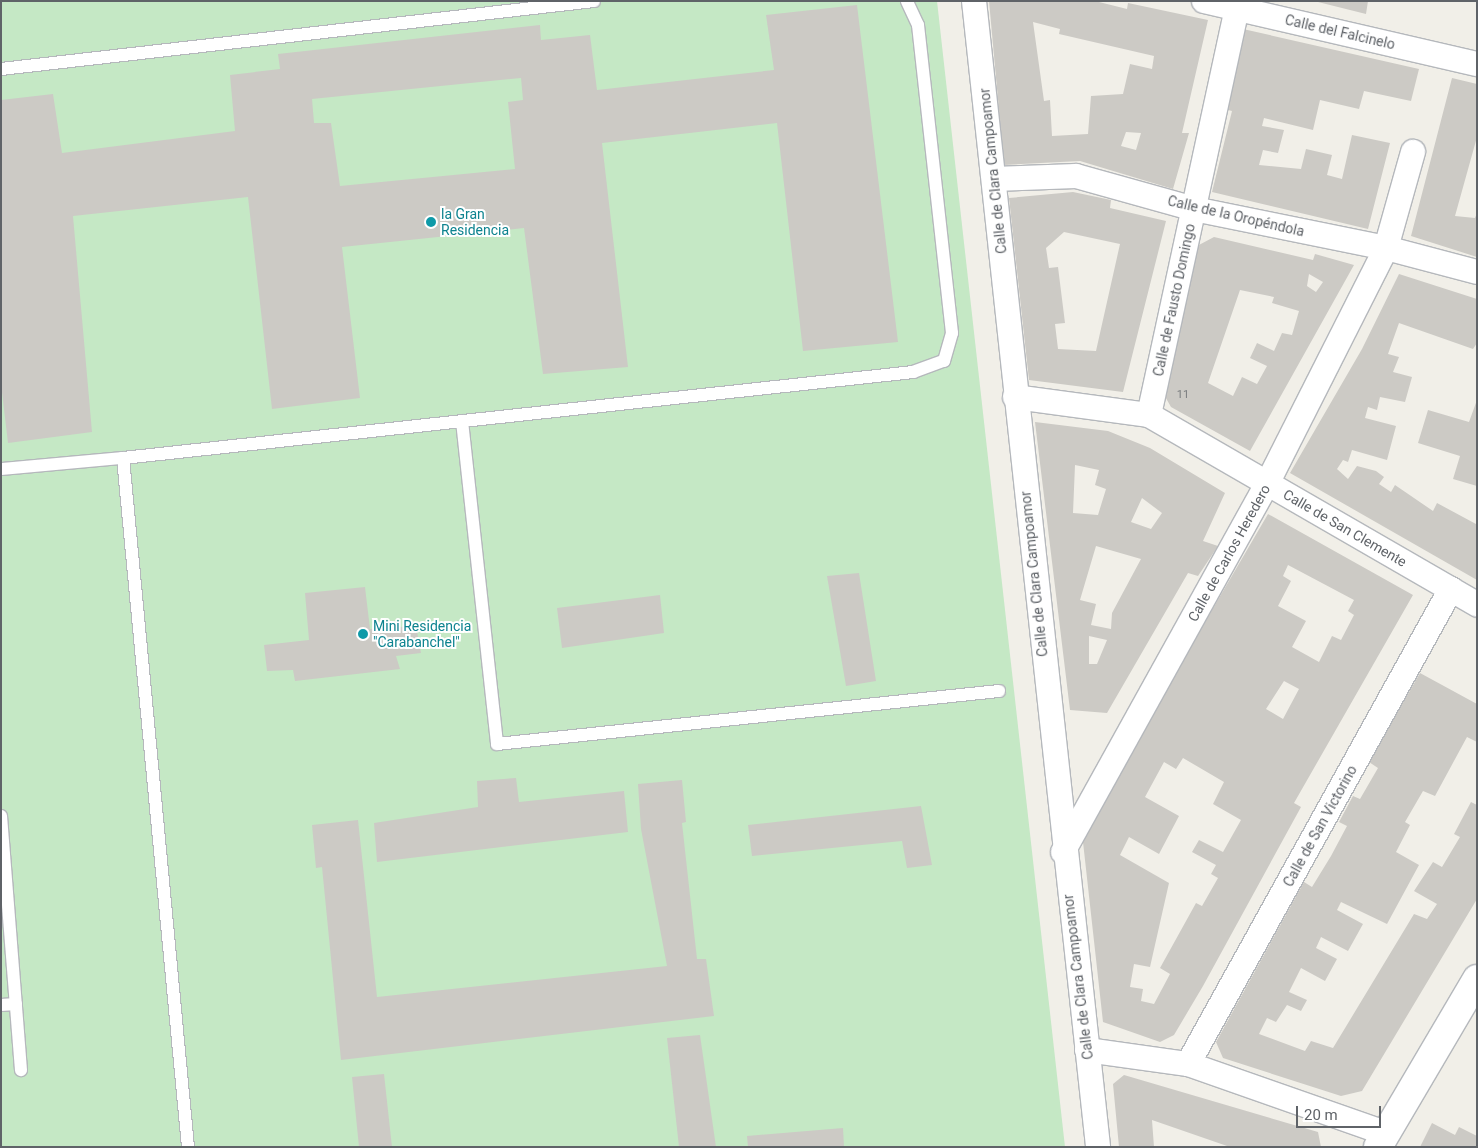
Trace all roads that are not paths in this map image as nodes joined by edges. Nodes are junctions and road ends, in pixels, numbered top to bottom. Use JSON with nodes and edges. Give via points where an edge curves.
{"nodes":[{"id":1,"x":594,"y":1,"type":"edge"},
{"id":2,"x":907,"y":1,"type":"edge"},
{"id":3,"x":974,"y":1,"type":"edge"},
{"id":4,"x":1204,"y":1,"type":"edge"},
{"id":5,"x":1237,"y":9,"type":"junction"},
{"id":6,"x":1477,"y":64,"type":"edge"},
{"id":7,"x":1,"y":69,"type":"edge"},
{"id":8,"x":1413,"y":152,"type":"dead end"},
{"id":9,"x":994,"y":179,"type":"junction"},
{"id":10,"x":1194,"y":209,"type":"junction"},
{"id":11,"x":1386,"y":248,"type":"junction"},
{"id":12,"x":1477,"y":272,"type":"edge"},
{"id":13,"x":1015,"y":397,"type":"junction"},
{"id":14,"x":1149,"y":415,"type":"junction"},
{"id":15,"x":462,"y":421,"type":"junction"},
{"id":16,"x":124,"y":458,"type":"junction"},
{"id":17,"x":1,"y":468,"type":"edge"},
{"id":18,"x":1267,"y":484,"type":"junction"},
{"id":19,"x":1451,"y":589,"type":"junction"},
{"id":20,"x":1477,"y":604,"type":"edge"},
{"id":21,"x":999,"y":690,"type":"dead end"},
{"id":22,"x":1,"y":816,"type":"edge"},
{"id":23,"x":1063,"y":852,"type":"junction"},
{"id":24,"x":1477,"y":978,"type":"edge"},
{"id":25,"x":16,"y":1004,"type":"junction"},
{"id":26,"x":1,"y":1005,"type":"edge"},
{"id":27,"x":1088,"y":1050,"type":"junction"},
{"id":28,"x":1188,"y":1064,"type":"junction"},
{"id":29,"x":21,"y":1070,"type":"dead end"},
{"id":30,"x":1382,"y":1140,"type":"edge"},
{"id":31,"x":188,"y":1147,"type":"edge"},
{"id":32,"x":1098,"y":1147,"type":"edge"}],
"edges":[{"from":1,"to":7,"type":"lane"},
{"from":2,"to":15,"type":"lane","via":[[918,25],[952,334],[944,361],[913,372]]},
{"from":3,"to":9,"type":"street","name":"Calle de Clara Campoamor"},
{"from":4,"to":5,"type":"street","name":"Calle del Falcinelo"},
{"from":5,"to":6,"type":"street","name":"Calle del Falcinelo"},
{"from":5,"to":10,"type":"street","name":"Calle de Fausto Domingo"},
{"from":8,"to":11,"type":"street","name":"Calle de Carlos Heredero"},
{"from":9,"to":10,"type":"street","name":"Calle de la Oropéndola","via":[[1076,176]]},
{"from":9,"to":13,"type":"street","name":"Calle de Clara Campoamor"},
{"from":10,"to":11,"type":"street","name":"Calle de la Oropéndola"},
{"from":10,"to":14,"type":"street","name":"Calle de Fausto Domingo"},
{"from":11,"to":12,"type":"street","name":"Calle de la Oropéndola"},
{"from":11,"to":18,"type":"street","name":"Calle de Carlos Heredero"},
{"from":13,"to":14,"type":"street","name":"Calle de San Clemente"},
{"from":13,"to":23,"type":"street","name":"Calle de Clara Campoamor"},
{"from":14,"to":18,"type":"street","name":"Calle de San Clemente"},
{"from":15,"to":16,"type":"lane"},
{"from":15,"to":21,"type":"lane","via":[[497,744]]},
{"from":16,"to":17,"type":"lane"},
{"from":16,"to":31,"type":"lane"},
{"from":18,"to":19,"type":"street","name":"Calle de San Clemente"},
{"from":18,"to":23,"type":"street","name":"Calle de Carlos Heredero"},
{"from":19,"to":20,"type":"street","name":"Calle de San Clemente"},
{"from":19,"to":28,"type":"street","name":"Calle de San Victorino"},
{"from":22,"to":25,"type":"lane"},
{"from":23,"to":27,"type":"street","name":"Calle de Clara Campoamor"},
{"from":24,"to":30,"type":"street"},
{"from":25,"to":26,"type":"lane"},
{"from":25,"to":29,"type":"lane"},
{"from":27,"to":28,"type":"street"},
{"from":27,"to":32,"type":"street","name":"Calle de Clara Campoamor"},
{"from":28,"to":30,"type":"street"}]}
